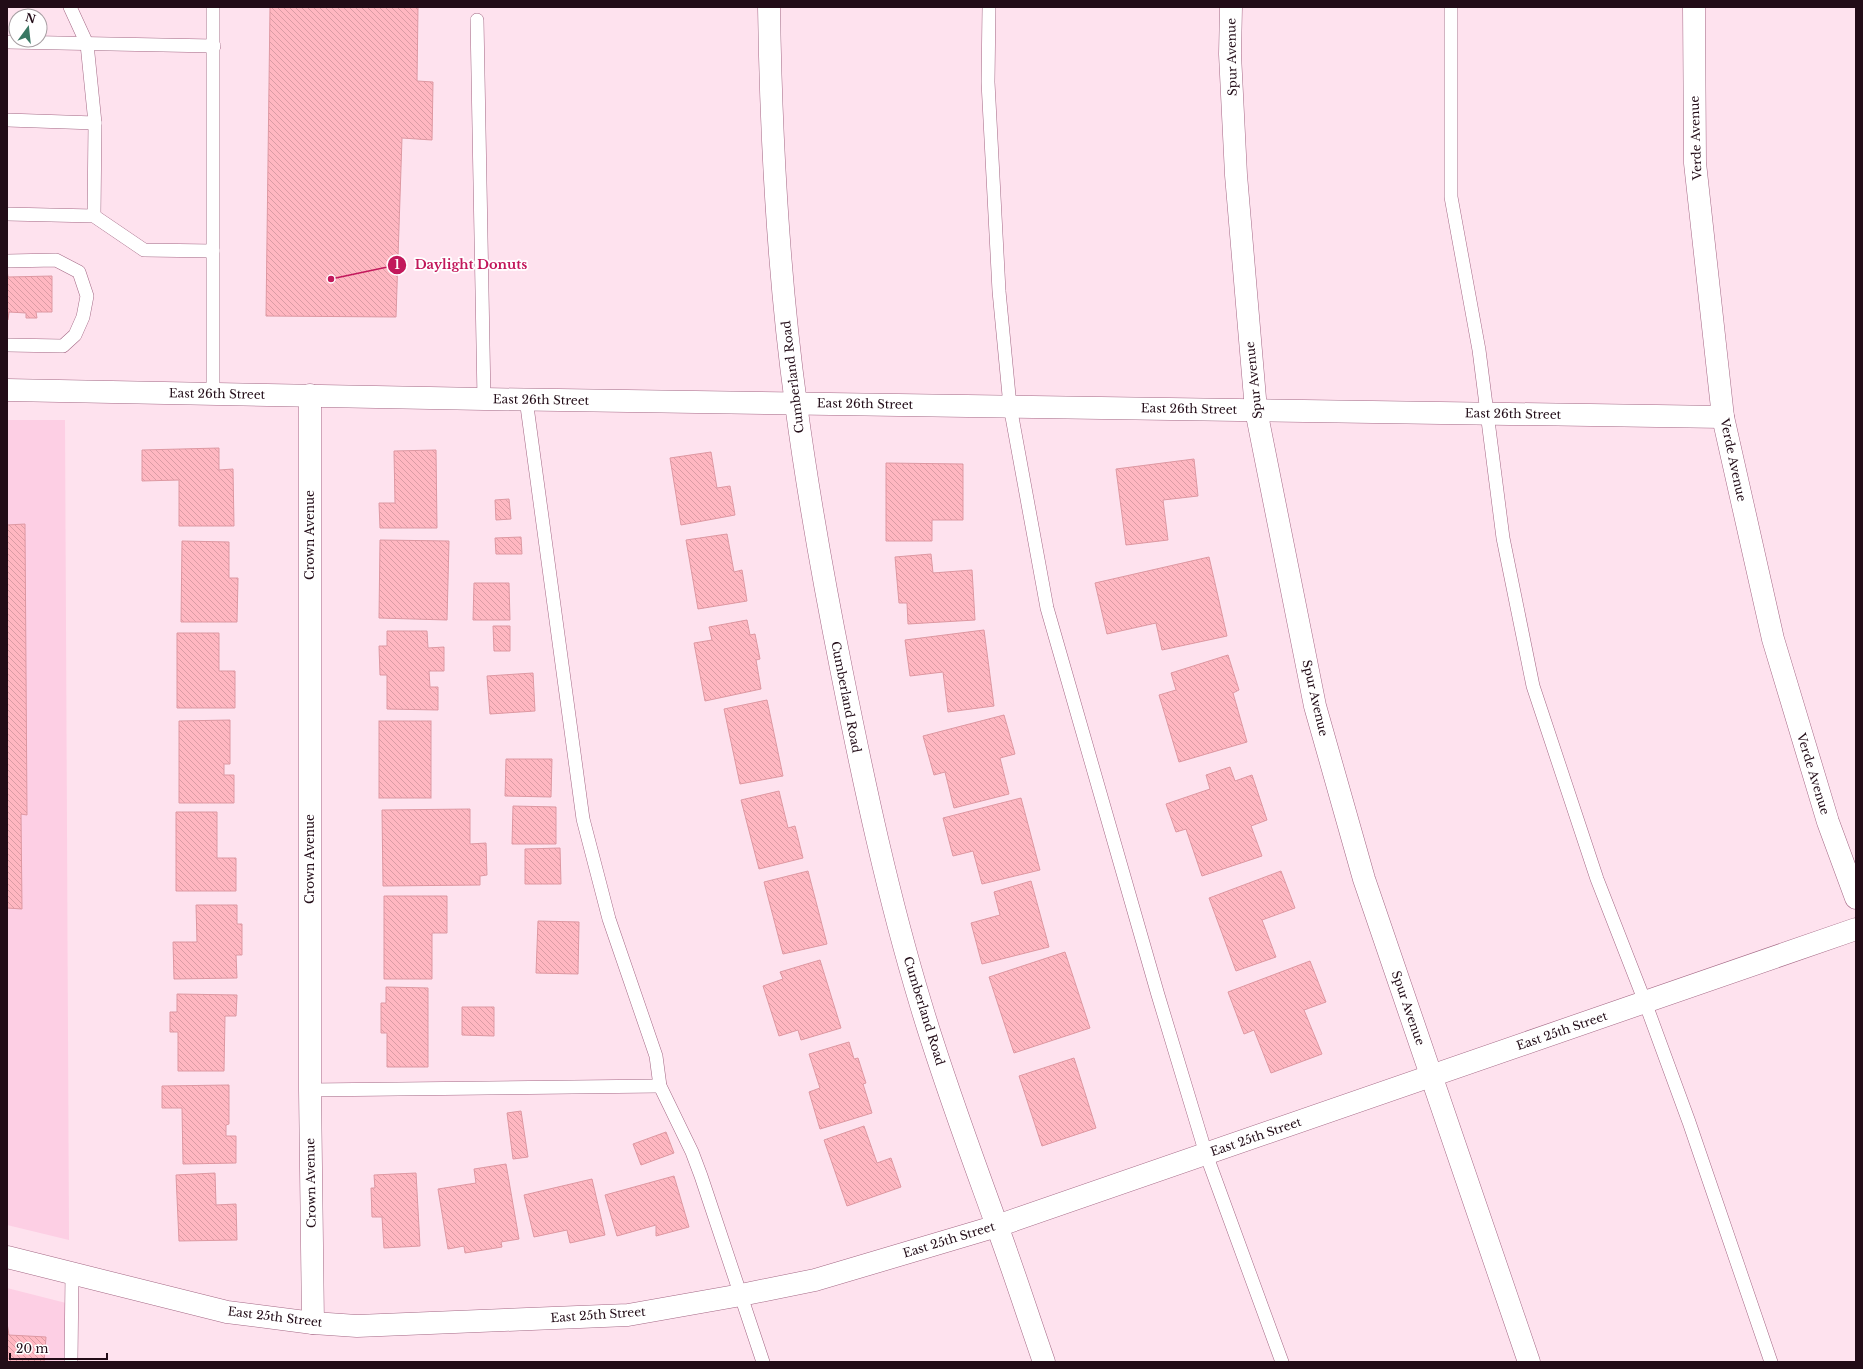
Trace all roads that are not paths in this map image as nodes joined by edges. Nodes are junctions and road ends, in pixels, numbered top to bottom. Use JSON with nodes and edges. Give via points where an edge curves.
{"nodes":[{"id":1,"x":70,"y":7,"type":"edge"},
{"id":2,"x":213,"y":7,"type":"edge"},
{"id":3,"x":769,"y":7,"type":"edge"},
{"id":4,"x":989,"y":7,"type":"edge"},
{"id":5,"x":1231,"y":7,"type":"edge"},
{"id":6,"x":1451,"y":7,"type":"edge"},
{"id":7,"x":1694,"y":7,"type":"edge"},
{"id":8,"x":477,"y":20,"type":"dead end"},
{"id":9,"x":7,"y":42,"type":"edge"},
{"id":10,"x":87,"y":44,"type":"junction"},
{"id":11,"x":214,"y":46,"type":"junction"},
{"id":12,"x":7,"y":120,"type":"edge"},
{"id":13,"x":95,"y":123,"type":"junction"},
{"id":14,"x":7,"y":214,"type":"edge"},
{"id":15,"x":94,"y":216,"type":"junction"},
{"id":16,"x":213,"y":251,"type":"junction"},
{"id":17,"x":7,"y":261,"type":"edge"},
{"id":18,"x":7,"y":345,"type":"edge"},
{"id":19,"x":7,"y":390,"type":"edge"},
{"id":20,"x":213,"y":394,"type":"junction"},
{"id":21,"x":310,"y":395,"type":"junction"},
{"id":22,"x":484,"y":399,"type":"junction"},
{"id":23,"x":526,"y":399,"type":"junction"},
{"id":24,"x":795,"y":403,"type":"junction"},
{"id":25,"x":1010,"y":406,"type":"junction"},
{"id":26,"x":1256,"y":410,"type":"junction"},
{"id":27,"x":1487,"y":413,"type":"junction"},
{"id":28,"x":1723,"y":417,"type":"junction"},
{"id":29,"x":1856,"y":898,"type":"edge"},
{"id":30,"x":1856,"y":929,"type":"edge"},
{"id":31,"x":1645,"y":1002,"type":"junction"},
{"id":32,"x":1432,"y":1076,"type":"junction"},
{"id":33,"x":660,"y":1086,"type":"junction"},
{"id":34,"x":310,"y":1090,"type":"junction"},
{"id":35,"x":1206,"y":1154,"type":"junction"},
{"id":36,"x":997,"y":1226,"type":"junction"},
{"id":37,"x":7,"y":1257,"type":"edge"},
{"id":38,"x":72,"y":1273,"type":"junction"},
{"id":39,"x":741,"y":1295,"type":"junction"},
{"id":40,"x":313,"y":1323,"type":"junction"},
{"id":41,"x":71,"y":1362,"type":"edge"},
{"id":42,"x":763,"y":1362,"type":"edge"},
{"id":43,"x":1044,"y":1362,"type":"edge"},
{"id":44,"x":1282,"y":1362,"type":"edge"},
{"id":45,"x":1529,"y":1362,"type":"edge"},
{"id":46,"x":1771,"y":1362,"type":"edge"}],
"edges":[{"from":1,"to":10,"type":"lane"},
{"from":2,"to":11,"type":"lane"},
{"from":3,"to":24,"type":"street","name":"Cumberland Road","via":[[770,79],[781,272]]},
{"from":4,"to":25,"type":"lane","via":[[988,98],[999,290]]},
{"from":5,"to":26,"type":"street","name":"Spur Avenue","via":[[1230,54],[1236,174]]},
{"from":6,"to":27,"type":"lane","via":[[1451,197],[1479,350]]},
{"from":7,"to":28,"type":"street","name":"Verde Avenue","via":[[1696,163]]},
{"from":8,"to":22,"type":"lane"},
{"from":9,"to":10,"type":"lane"},
{"from":10,"to":11,"type":"lane"},
{"from":10,"to":13,"type":"lane"},
{"from":11,"to":16,"type":"lane"},
{"from":12,"to":13,"type":"lane"},
{"from":13,"to":15,"type":"lane"},
{"from":14,"to":15,"type":"lane"},
{"from":15,"to":16,"type":"lane","via":[[144,250]]},
{"from":16,"to":20,"type":"lane"},
{"from":17,"to":18,"type":"lane","via":[[56,260],[79,272],[87,296],[83,317],[75,335],[62,346]]},
{"from":19,"to":20,"type":"street","name":"East 26th Street"},
{"from":20,"to":21,"type":"street","name":"East 26th Street"},
{"from":21,"to":22,"type":"street","name":"East 26th Street"},
{"from":21,"to":34,"type":"street","name":"Crown Avenue"},
{"from":22,"to":23,"type":"street","name":"East 26th Street"},
{"from":23,"to":24,"type":"street","name":"East 26th Street"},
{"from":23,"to":33,"type":"lane","via":[[583,819],[609,919],[656,1056]]},
{"from":24,"to":25,"type":"street","name":"East 26th Street"},
{"from":24,"to":36,"type":"street","name":"Cumberland Road","via":[[820,564],[862,774],[889,889],[920,1004],[954,1111]]},
{"from":25,"to":26,"type":"street","name":"East 26th Street"},
{"from":25,"to":35,"type":"lane","via":[[1047,608]]},
{"from":26,"to":27,"type":"street","name":"East 26th Street"},
{"from":26,"to":32,"type":"street","name":"Spur Avenue","via":[[1315,706],[1364,879]]},
{"from":27,"to":28,"type":"street","name":"East 26th Street"},
{"from":27,"to":31,"type":"lane","via":[[1503,538],[1533,686],[1597,879]]},
{"from":28,"to":29,"type":"street","name":"Verde Avenue","via":[[1773,639],[1828,822]]},
{"from":30,"to":31,"type":"street","name":"East 25th Street"},
{"from":31,"to":32,"type":"street","name":"East 25th Street"},
{"from":31,"to":46,"type":"lane"},
{"from":32,"to":35,"type":"street","name":"East 25th Street"},
{"from":32,"to":45,"type":"street","name":"Spur Avenue"},
{"from":33,"to":34,"type":"lane"},
{"from":33,"to":39,"type":"lane","via":[[694,1158]]},
{"from":34,"to":40,"type":"street","name":"Crown Avenue"},
{"from":35,"to":36,"type":"street","name":"East 25th Street"},
{"from":35,"to":44,"type":"lane"},
{"from":36,"to":39,"type":"street","name":"East 25th Street","via":[[815,1280]]},
{"from":36,"to":43,"type":"street","name":"Cumberland Road"},
{"from":37,"to":38,"type":"street","name":"East 25th Street"},
{"from":38,"to":40,"type":"street","name":"East 25th Street","via":[[227,1312]]},
{"from":38,"to":41,"type":"lane"},
{"from":39,"to":40,"type":"street","name":"East 25th Street","via":[[628,1315],[357,1326]]},
{"from":39,"to":42,"type":"lane"}]}
